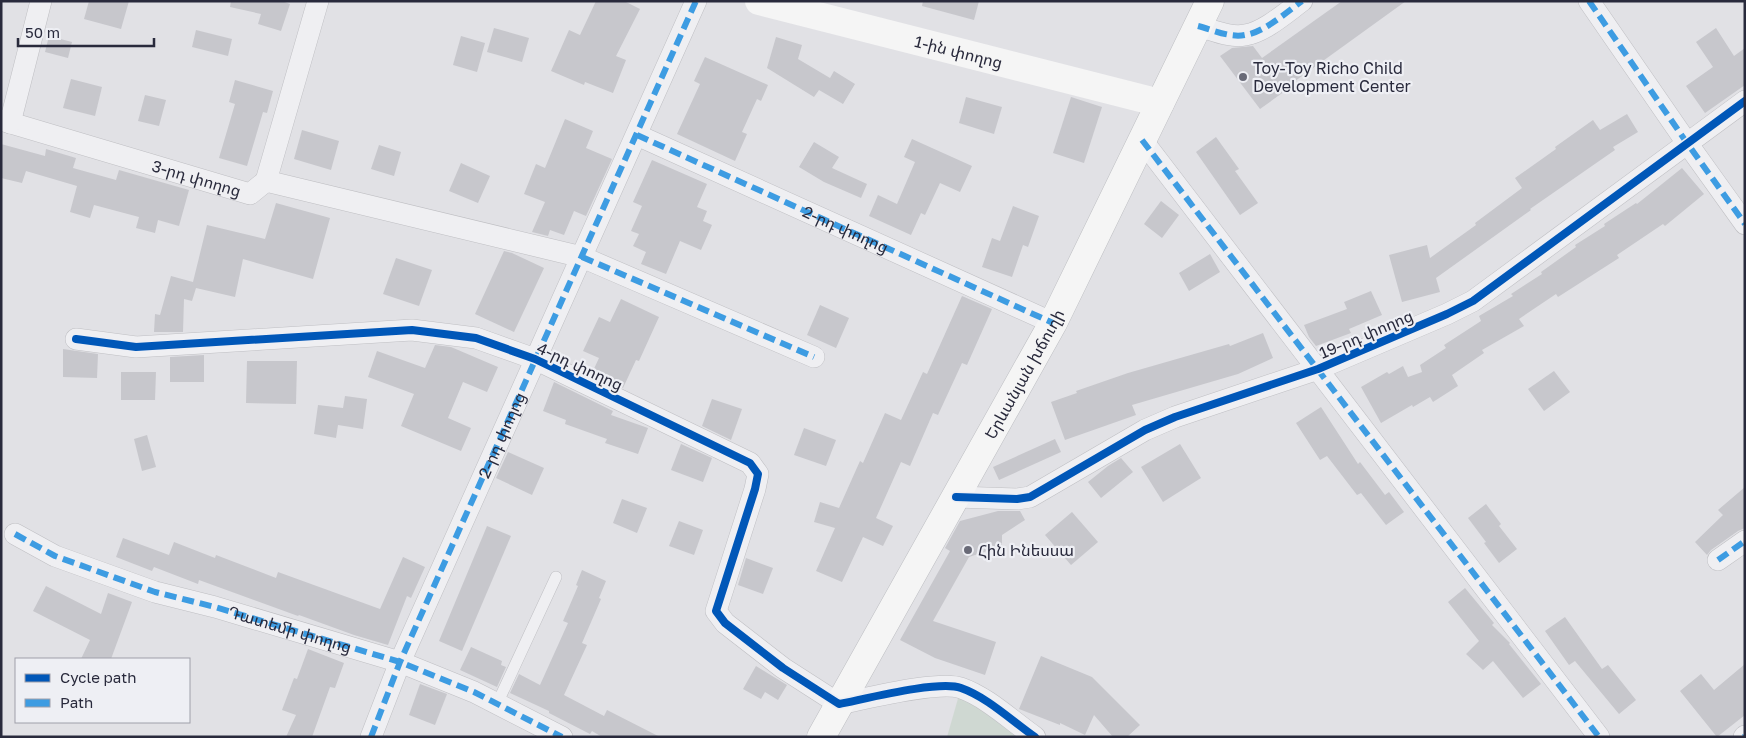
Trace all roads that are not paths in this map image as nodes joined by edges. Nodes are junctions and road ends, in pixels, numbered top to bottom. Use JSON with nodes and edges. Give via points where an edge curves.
{"nodes":[{"id":1,"x":41,"y":1,"type":"edge"},
{"id":2,"x":318,"y":1,"type":"edge"},
{"id":3,"x":696,"y":1,"type":"edge"},
{"id":4,"x":759,"y":1,"type":"edge"},
{"id":5,"x":1210,"y":1,"type":"edge"},
{"id":6,"x":1302,"y":1,"type":"edge"},
{"id":7,"x":1590,"y":1,"type":"edge"},
{"id":8,"x":1198,"y":26,"type":"junction"},
{"id":9,"x":1745,"y":101,"type":"edge"},
{"id":10,"x":1160,"y":103,"type":"junction"},
{"id":11,"x":6,"y":121,"type":"edge"},
{"id":12,"x":637,"y":135,"type":"junction"},
{"id":13,"x":1142,"y":140,"type":"junction"},
{"id":14,"x":1686,"y":143,"type":"junction"},
{"id":15,"x":266,"y":181,"type":"junction"},
{"id":16,"x":1745,"y":224,"type":"edge"},
{"id":17,"x":582,"y":257,"type":"junction"},
{"id":18,"x":1053,"y":324,"type":"junction"},
{"id":19,"x":76,"y":338,"type":"dead end"},
{"id":20,"x":814,"y":358,"type":"dead end"},
{"id":21,"x":535,"y":359,"type":"junction"},
{"id":22,"x":1318,"y":369,"type":"junction"},
{"id":23,"x":956,"y":497,"type":"junction"},
{"id":24,"x":15,"y":534,"type":"dead end"},
{"id":25,"x":1745,"y":542,"type":"edge"},
{"id":26,"x":1718,"y":560,"type":"dead end"},
{"id":27,"x":556,"y":576,"type":"dead end"},
{"id":28,"x":400,"y":662,"type":"junction"},
{"id":29,"x":497,"y":704,"type":"junction"},
{"id":30,"x":839,"y":704,"type":"junction"},
{"id":31,"x":371,"y":737,"type":"edge"},
{"id":32,"x":562,"y":737,"type":"edge"},
{"id":33,"x":821,"y":737,"type":"edge"},
{"id":34,"x":1035,"y":737,"type":"edge"},
{"id":35,"x":1599,"y":737,"type":"edge"}],
"edges":[{"from":1,"to":11,"type":"street"},
{"from":2,"to":15,"type":"street","name":"3-րդ փողոց"},
{"from":3,"to":12,"type":"street","name":"2-րդ փողոց"},
{"from":4,"to":10,"type":"main road","name":"1-ին փողոց"},
{"from":5,"to":8,"type":"main road","name":"Երևանյան խճուղի"},
{"from":6,"to":8,"type":"street","via":[[1259,31],[1244,36]]},
{"from":7,"to":14,"type":"street"},
{"from":8,"to":10,"type":"main road","name":"Երևանյան խճուղի"},
{"from":9,"to":14,"type":"street","name":"19-րդ փողոց"},
{"from":10,"to":13,"type":"main road","name":"Երևանյան խճուղի"},
{"from":11,"to":15,"type":"street","name":"3-րդ փողոց","via":[[250,194]]},
{"from":12,"to":17,"type":"street","name":"2-րդ փողոց"},
{"from":12,"to":18,"type":"street","name":"2-րդ փողոց"},
{"from":13,"to":18,"type":"main road","name":"Երևանյան խճուղի"},
{"from":13,"to":22,"type":"street"},
{"from":14,"to":16,"type":"street"},
{"from":14,"to":22,"type":"street","name":"19-րդ փողոց","via":[[1472,301]]},
{"from":15,"to":17,"type":"street"},
{"from":17,"to":20,"type":"street"},
{"from":17,"to":21,"type":"street","name":"2-րդ փողոց"},
{"from":18,"to":23,"type":"main road","name":"Երևանյան խճուղի"},
{"from":19,"to":21,"type":"street","name":"4-րդ փողոց","via":[[136,347],[412,330],[476,338]]},
{"from":21,"to":28,"type":"street","name":"2-րդ փողոց"},
{"from":21,"to":30,"type":"street","name":"4-րդ փողոց","via":[[750,463],[758,474],[755,489],[716,611],[725,623],[783,668]]},
{"from":22,"to":23,"type":"street","name":"19-րդ փողոց","via":[[1145,430],[1030,497]]},
{"from":22,"to":35,"type":"street"},
{"from":23,"to":30,"type":"main road","name":"Երևանյան խճուղի"},
{"from":24,"to":28,"type":"street","name":"Դատեմի փողոց","via":[[55,556],[154,592],[216,607]]},
{"from":25,"to":26,"type":"street"},
{"from":27,"to":29,"type":"lane"},
{"from":28,"to":29,"type":"street","name":"Դատեմի փողոց"},
{"from":28,"to":31,"type":"street","name":"2-րդ փողոց"},
{"from":29,"to":32,"type":"street","name":"Դատեմի փողոց"},
{"from":30,"to":33,"type":"main road","name":"Երևանյան խճուղի"},
{"from":30,"to":34,"type":"street","via":[[933,686],[959,687],[977,695]]}]}
